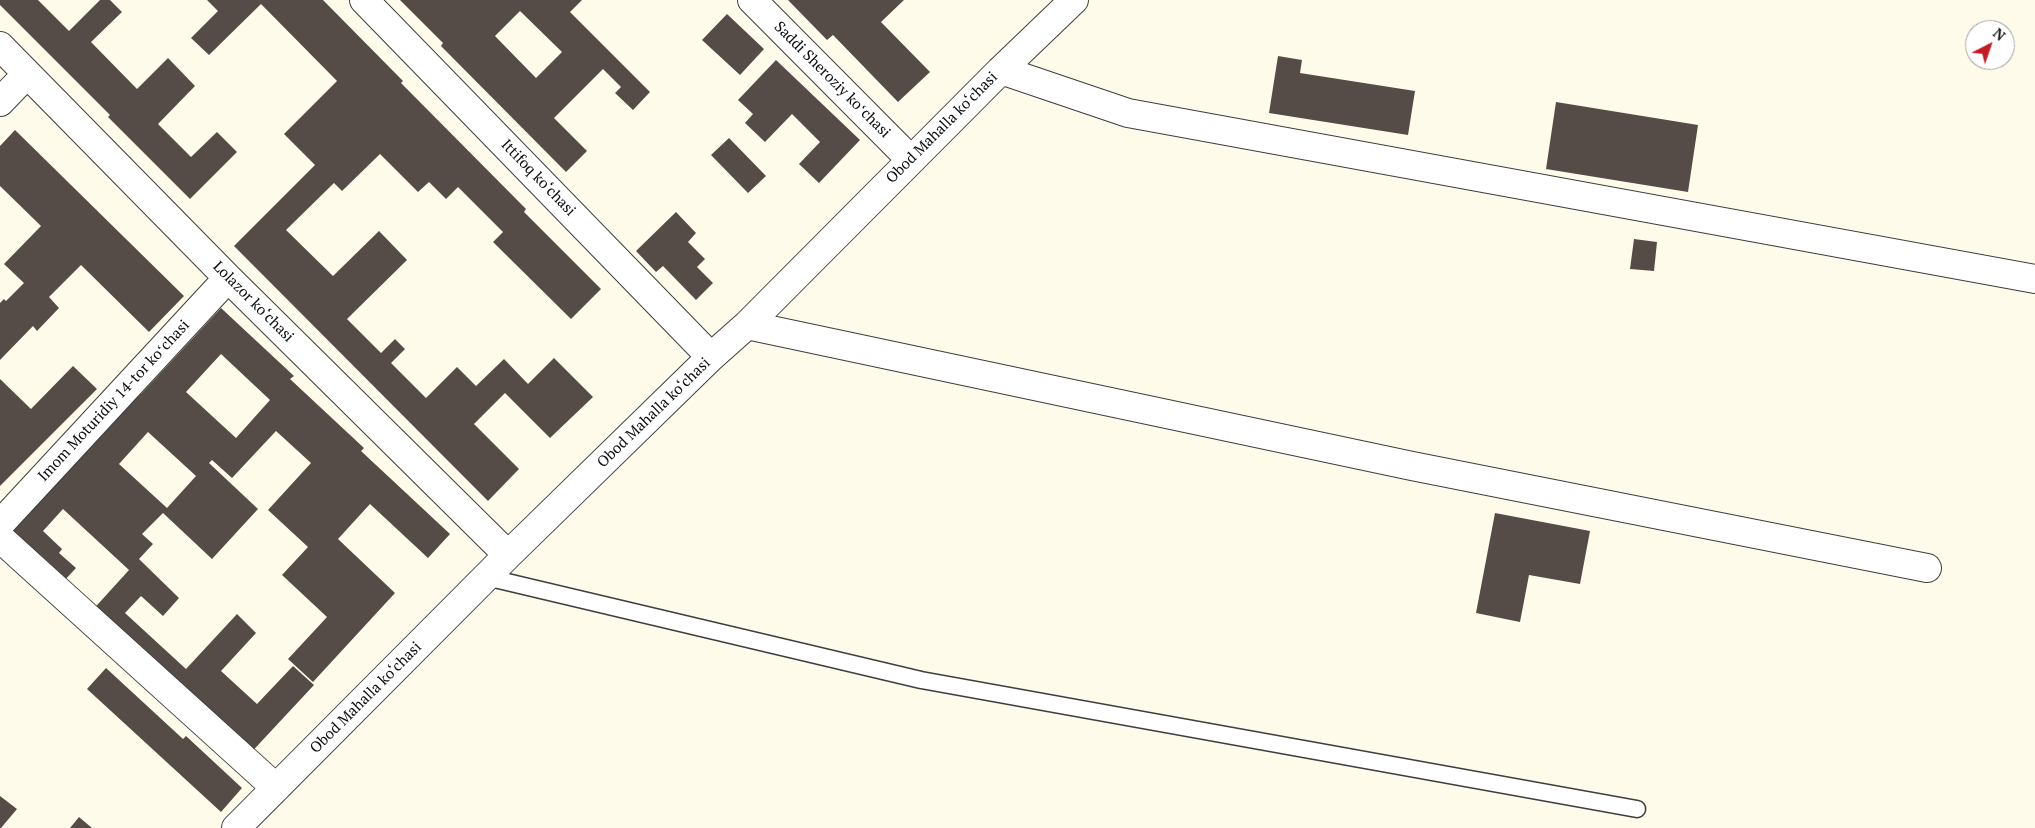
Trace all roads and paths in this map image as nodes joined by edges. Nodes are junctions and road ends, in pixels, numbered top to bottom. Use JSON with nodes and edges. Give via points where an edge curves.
{"nodes":[{"id":1,"x":364,"y":0,"type":"edge"},
{"id":2,"x":752,"y":0,"type":"edge"},
{"id":3,"x":1074,"y":0,"type":"edge"},
{"id":4,"x":0,"y":46,"type":"edge"},
{"id":5,"x":1001,"y":70,"type":"junction"},
{"id":6,"x":26,"y":75,"type":"junction"},
{"id":7,"x":0,"y":102,"type":"edge"},
{"id":8,"x":911,"y":160,"type":"junction"},
{"id":9,"x":228,"y":278,"type":"junction"},
{"id":10,"x":2035,"y":278,"type":"edge"},
{"id":11,"x":747,"y":325,"type":"junction"},
{"id":12,"x":711,"y":356,"type":"junction"},
{"id":13,"x":0,"y":524,"type":"edge"},
{"id":14,"x":0,"y":538,"type":"edge"},
{"id":15,"x":508,"y":555,"type":"junction"},
{"id":16,"x":1927,"y":568,"type":"dead end"},
{"id":17,"x":486,"y":577,"type":"junction"},
{"id":18,"x":276,"y":788,"type":"junction"},
{"id":19,"x":1637,"y":809,"type":"dead end"},
{"id":20,"x":236,"y":828,"type":"edge"}],
"edges":[{"from":1,"to":12,"type":"street","name":"Ittifoq ko‘chasi"},
{"from":2,"to":8,"type":"street","name":"Saddi Sheroziy koʻchasi"},
{"from":3,"to":5,"type":"street","name":"Obod Mahalla ko‘chasi"},
{"from":4,"to":6,"type":"street","name":"Lolazor ko‘chasi"},
{"from":5,"to":8,"type":"street","name":"Obod Mahalla ko‘chasi"},
{"from":5,"to":10,"type":"street","via":[[1128,113]]},
{"from":6,"to":7,"type":"street"},
{"from":6,"to":9,"type":"street","name":"Lolazor ko‘chasi"},
{"from":8,"to":11,"type":"street","name":"Obod Mahalla ko‘chasi"},
{"from":9,"to":13,"type":"street","name":"Imom Moturidiy 14-tor koʻchasi"},
{"from":9,"to":15,"type":"street","name":"Lolazor ko‘chasi"},
{"from":11,"to":12,"type":"street","name":"Obod Mahalla ko‘chasi"},
{"from":11,"to":16,"type":"street","via":[[1392,462]]},
{"from":12,"to":15,"type":"street","name":"Obod Mahalla ko‘chasi"},
{"from":14,"to":18,"type":"street"},
{"from":15,"to":17,"type":"street","name":"Obod Mahalla ko‘chasi"},
{"from":17,"to":18,"type":"street","name":"Obod Mahalla ko‘chasi"},
{"from":17,"to":19,"type":"lane","via":[[921,680]]},
{"from":18,"to":20,"type":"street","name":"Obod Mahalla ko‘chasi"}]}
